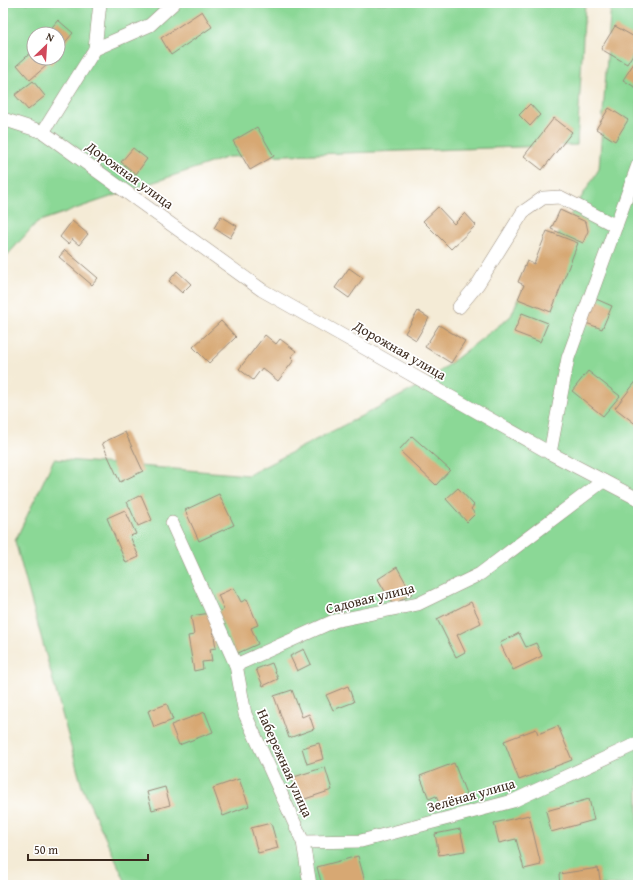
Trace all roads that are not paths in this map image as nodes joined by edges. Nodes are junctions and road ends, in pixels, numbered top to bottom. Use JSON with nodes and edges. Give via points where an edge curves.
{"nodes":[{"id":1,"x":100,"y":3,"type":"edge"},
{"id":2,"x":174,"y":3,"type":"edge"},
{"id":3,"x":95,"y":49,"type":"junction"},
{"id":4,"x":3,"y":119,"type":"edge"},
{"id":5,"x":43,"y":132,"type":"junction"},
{"id":6,"x":638,"y":165,"type":"edge"},
{"id":7,"x":616,"y":226,"type":"junction"},
{"id":8,"x":459,"y":307,"type":"dead end"},
{"id":9,"x":550,"y":453,"type":"junction"},
{"id":10,"x":603,"y":481,"type":"junction"},
{"id":11,"x":638,"y":499,"type":"edge"},
{"id":12,"x":172,"y":523,"type":"dead end"},
{"id":13,"x":236,"y":665,"type":"junction"},
{"id":14,"x":638,"y":743,"type":"edge"},
{"id":15,"x":303,"y":842,"type":"junction"},
{"id":16,"x":310,"y":885,"type":"edge"}],
"edges":[{"from":1,"to":3,"type":"street"},
{"from":2,"to":3,"type":"street","via":[[150,25]]},
{"from":3,"to":5,"type":"street"},
{"from":4,"to":5,"type":"street","name":"Дорожная улица"},
{"from":5,"to":9,"type":"street","name":"Дорожная улица","via":[[262,290]]},
{"from":6,"to":7,"type":"street"},
{"from":7,"to":8,"type":"street","via":[[560,197],[543,198],[523,212],[478,284]]},
{"from":7,"to":9,"type":"street","via":[[568,358]]},
{"from":9,"to":10,"type":"street","name":"Дорожная улица"},
{"from":10,"to":11,"type":"street","name":"Дорожная улица"},
{"from":10,"to":13,"type":"street","name":"Садовая улица","via":[[480,574],[418,604],[334,621]]},
{"from":12,"to":13,"type":"street","name":"Набережная улица"},
{"from":13,"to":15,"type":"street","name":"Набережная улица","via":[[245,714]]},
{"from":14,"to":15,"type":"street","name":"Зелёная улица","via":[[513,802],[361,841]]},
{"from":15,"to":16,"type":"street","name":"Набережная улица"}]}
